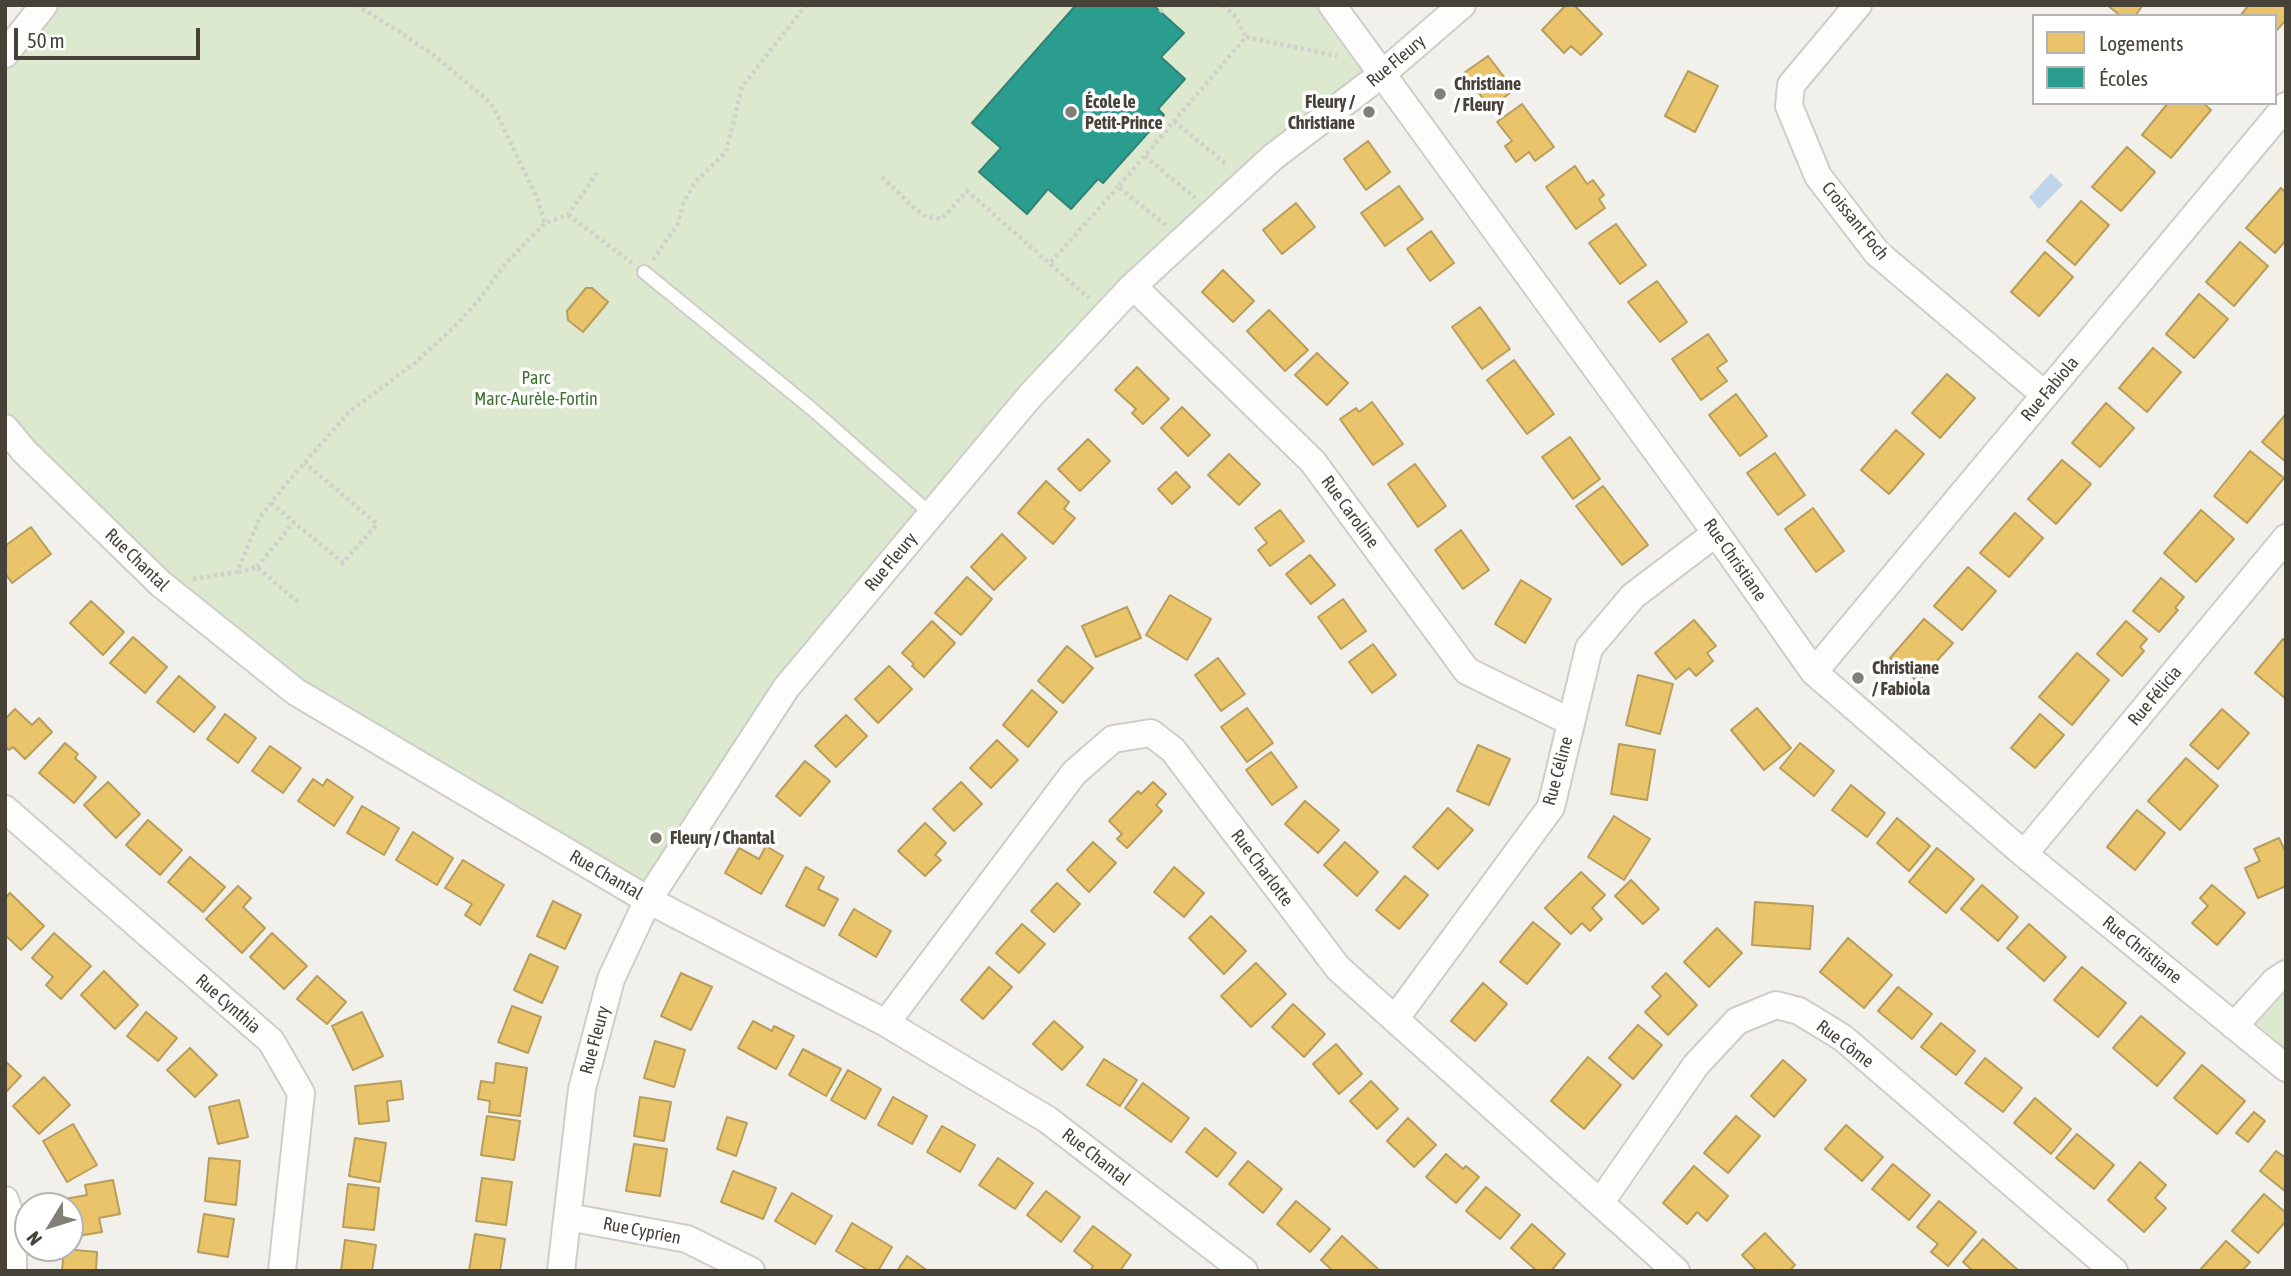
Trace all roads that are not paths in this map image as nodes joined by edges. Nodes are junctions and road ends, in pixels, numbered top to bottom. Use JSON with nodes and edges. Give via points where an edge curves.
{"nodes":[{"id":1,"x":44,"y":5,"type":"edge"},
{"id":2,"x":1332,"y":5,"type":"edge"},
{"id":3,"x":1462,"y":5,"type":"edge"},
{"id":4,"x":1858,"y":5,"type":"edge"},
{"id":5,"x":5,"y":54,"type":"edge"},
{"id":6,"x":1382,"y":74,"type":"junction"},
{"id":7,"x":2286,"y":106,"type":"edge"},
{"id":8,"x":644,"y":272,"type":"road end"},
{"id":9,"x":1133,"y":286,"type":"junction"},
{"id":10,"x":2045,"y":395,"type":"junction"},
{"id":11,"x":5,"y":428,"type":"edge"},
{"id":12,"x":15,"y":458,"type":"edge"},
{"id":13,"x":931,"y":514,"type":"junction"},
{"id":14,"x":1716,"y":533,"type":"junction"},
{"id":15,"x":2283,"y":548,"type":"edge"},
{"id":16,"x":1814,"y":672,"type":"junction"},
{"id":17,"x":1571,"y":722,"type":"junction"},
{"id":18,"x":5,"y":809,"type":"edge"},
{"id":19,"x":2024,"y":854,"type":"junction"},
{"id":20,"x":648,"y":900,"type":"junction"},
{"id":21,"x":2286,"y":974,"type":"edge"},
{"id":22,"x":1395,"y":1019,"type":"junction"},
{"id":23,"x":886,"y":1023,"type":"junction"},
{"id":24,"x":2234,"y":1026,"type":"junction"},
{"id":25,"x":2286,"y":1068,"type":"edge"},
{"id":26,"x":5,"y":1200,"type":"edge"},
{"id":27,"x":1600,"y":1203,"type":"junction"},
{"id":28,"x":568,"y":1217,"type":"junction"},
{"id":29,"x":13,"y":1271,"type":"edge"},
{"id":30,"x":282,"y":1271,"type":"edge"},
{"id":31,"x":561,"y":1271,"type":"edge"},
{"id":32,"x":751,"y":1271,"type":"edge"},
{"id":33,"x":1244,"y":1271,"type":"edge"},
{"id":34,"x":1676,"y":1271,"type":"edge"},
{"id":35,"x":2114,"y":1271,"type":"edge"}],
"edges":[{"from":1,"to":5,"type":"street"},
{"from":2,"to":6,"type":"street","name":"Rue Christiane"},
{"from":3,"to":6,"type":"street","name":"Rue Fleury"},
{"from":4,"to":10,"type":"street","name":"Croissant Foch","via":[[1791,85],[1788,106],[1818,176],[1877,253]]},
{"from":6,"to":9,"type":"street","name":"Rue Fleury","via":[[1273,157]]},
{"from":6,"to":14,"type":"street","name":"Rue Christiane"},
{"from":7,"to":10,"type":"street","name":"Rue Fabiola"},
{"from":8,"to":13,"type":"lane","via":[[813,409]]},
{"from":9,"to":13,"type":"street","name":"Rue Fleury","via":[[1030,396]]},
{"from":9,"to":17,"type":"street","name":"Rue Caroline","via":[[1313,462],[1467,671]]},
{"from":10,"to":16,"type":"street","name":"Rue Fabiola"},
{"from":11,"to":12,"type":"street","name":"Rue Chantal"},
{"from":12,"to":20,"type":"street","name":"Rue Chantal","via":[[296,692]]},
{"from":13,"to":20,"type":"street","name":"Rue Fleury","via":[[786,688]]},
{"from":14,"to":16,"type":"street","name":"Rue Christiane"},
{"from":14,"to":17,"type":"street","name":"Rue Céline","via":[[1633,596],[1589,648]]},
{"from":15,"to":19,"type":"street","name":"Rue Félicia"},
{"from":16,"to":19,"type":"street","name":"Rue Christiane"},
{"from":17,"to":22,"type":"street","name":"Rue Céline","via":[[1551,807]]},
{"from":18,"to":30,"type":"street","name":"Rue Cynthia","via":[[271,1041],[301,1093]]},
{"from":19,"to":24,"type":"street","name":"Rue Christiane"},
{"from":20,"to":23,"type":"street","name":"Rue Chantal"},
{"from":20,"to":28,"type":"street","name":"Rue Fleury","via":[[611,979],[582,1089]]},
{"from":21,"to":24,"type":"street","via":[[2274,981]]},
{"from":22,"to":23,"type":"street","name":"Rue Charlotte","via":[[1338,968],[1172,750],[1151,733],[1113,738],[1074,773]]},
{"from":22,"to":27,"type":"street","name":"Rue Charlotte"},
{"from":23,"to":33,"type":"street","name":"Rue Chantal","via":[[1048,1120]]},
{"from":24,"to":25,"type":"street","name":"Rue Christiane"},
{"from":26,"to":29,"type":"street","via":[[13,1223]]},
{"from":27,"to":34,"type":"street","name":"Rue Charlotte"},
{"from":27,"to":35,"type":"street","name":"Rue Côme","via":[[1696,1065],[1737,1021],[1776,1005],[1799,1011],[1843,1038]]},
{"from":28,"to":31,"type":"street","name":"Rue Fleury"},
{"from":28,"to":32,"type":"street","name":"Rue Cyprien","via":[[687,1239]]}]}
